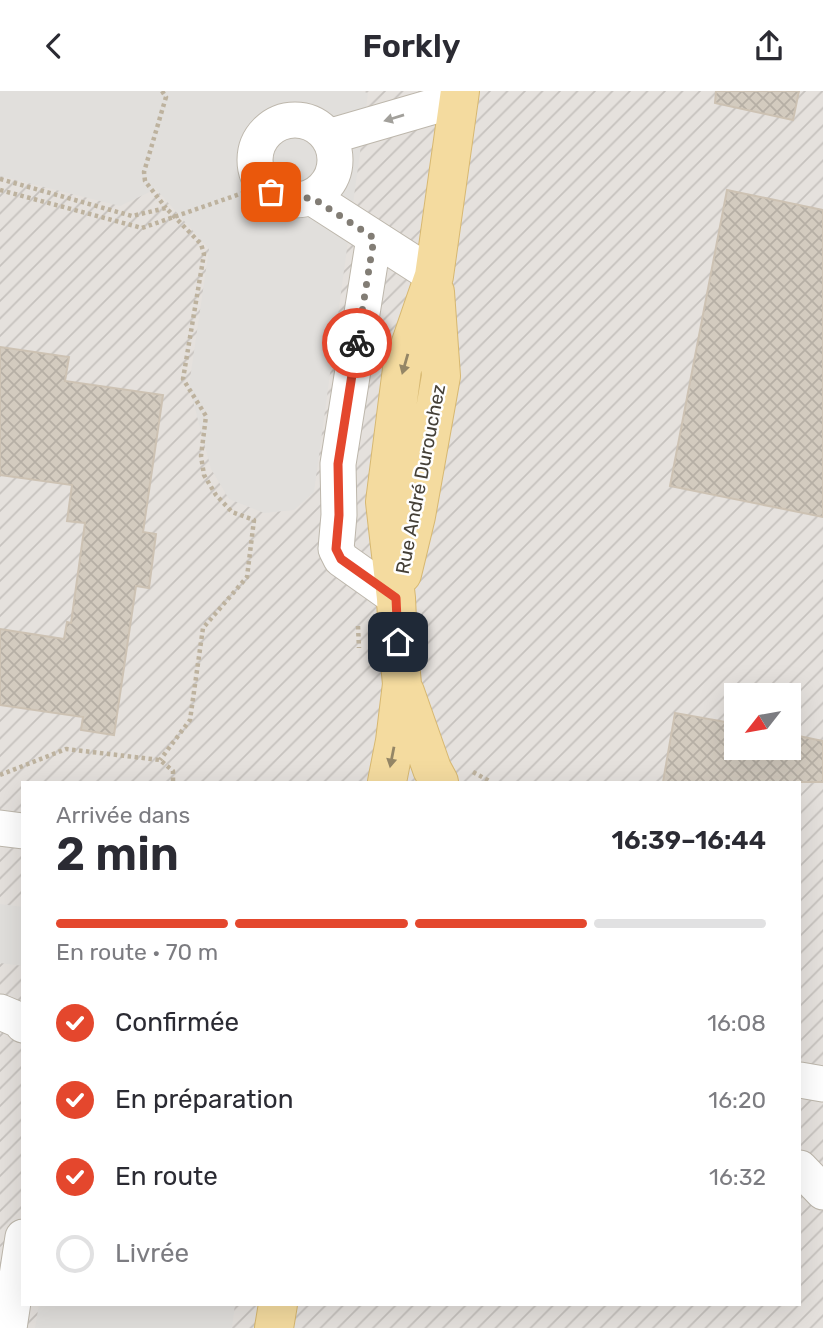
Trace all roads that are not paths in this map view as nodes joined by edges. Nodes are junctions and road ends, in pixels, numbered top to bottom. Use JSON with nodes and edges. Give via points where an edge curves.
{"nodes":[{"id":1,"x":460,"y":95,"type":"edge"},
{"id":2,"x":328,"y":137,"type":"junction"},
{"id":3,"x":311,"y":197,"type":"junction"},
{"id":4,"x":374,"y":238,"type":"junction"},
{"id":5,"x":434,"y":276,"type":"junction"},
{"id":6,"x":396,"y":598,"type":"junction"},
{"id":7,"x":402,"y":684,"type":"junction"},
{"id":8,"x":387,"y":781,"type":"edge"},
{"id":9,"x":438,"y":781,"type":"edge"},
{"id":10,"x":0,"y":828,"type":"edge"},
{"id":11,"x":21,"y":831,"type":"edge"},
{"id":12,"x":0,"y":1012,"type":"edge"},
{"id":13,"x":21,"y":1022,"type":"edge"},
{"id":14,"x":801,"y":1080,"type":"edge"},
{"id":15,"x":823,"y":1084,"type":"edge"},
{"id":16,"x":801,"y":1169,"type":"edge"},
{"id":17,"x":823,"y":1192,"type":"edge"},
{"id":18,"x":21,"y":1250,"type":"edge"},
{"id":19,"x":278,"y":1306,"type":"edge"},
{"id":20,"x":9,"y":1328,"type":"edge"},
{"id":21,"x":274,"y":1328,"type":"edge"}],
"edges":[{"from":1,"to":2,"type":"street","one_way":true},
{"from":1,"to":5,"type":"main road","name":"Rue André Durouchez"},
{"from":2,"to":3,"type":"street","via":[[335,165],[323,190]]},
{"from":2,"to":3,"type":"street","via":[[307,121],[281,122],[260,139],[255,151],[258,178],[271,192],[284,199]]},
{"from":3,"to":4,"type":"street"},
{"from":4,"to":5,"type":"street"},
{"from":4,"to":6,"type":"street","via":[[338,464],[336,549],[341,559]]},
{"from":5,"to":6,"type":"main road","name":"Rue André Durouchez","via":[[441,376]]},
{"from":6,"to":7,"type":"main road","name":"Rue André Durouchez"},
{"from":7,"to":8,"type":"main road","name":"Rue André Durouchez","one_way":true},
{"from":7,"to":9,"type":"main road"},
{"from":10,"to":11,"type":"street"},
{"from":12,"to":13,"type":"street"},
{"from":14,"to":15,"type":"street"},
{"from":16,"to":17,"type":"street"},
{"from":18,"to":20,"type":"street"},
{"from":19,"to":21,"type":"main road"}]}
